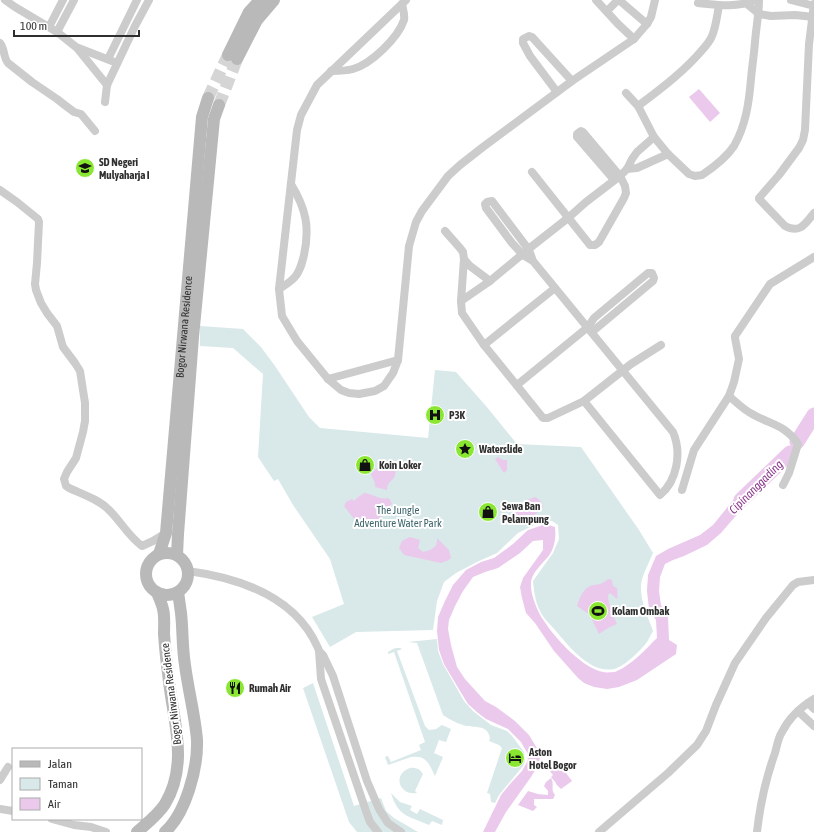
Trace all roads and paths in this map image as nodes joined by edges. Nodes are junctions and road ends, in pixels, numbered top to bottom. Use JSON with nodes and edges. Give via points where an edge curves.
{"nodes":[{"id":1,"x":5,"y":0,"type":"edge"},
{"id":2,"x":63,"y":0,"type":"edge"},
{"id":3,"x":74,"y":0,"type":"edge"},
{"id":4,"x":137,"y":0,"type":"edge"},
{"id":5,"x":149,"y":0,"type":"edge"},
{"id":6,"x":260,"y":0,"type":"edge"},
{"id":7,"x":274,"y":0,"type":"edge"},
{"id":8,"x":596,"y":0,"type":"edge"},
{"id":9,"x":618,"y":0,"type":"edge"},
{"id":10,"x":655,"y":0,"type":"edge"},
{"id":11,"x":759,"y":0,"type":"edge"},
{"id":12,"x":791,"y":0,"type":"edge"},
{"id":13,"x":404,"y":2,"type":"edge"},
{"id":14,"x":751,"y":2,"type":"edge"},
{"id":15,"x":698,"y":3,"type":"dead end"},
{"id":16,"x":719,"y":6,"type":"junction"},
{"id":17,"x":814,"y":6,"type":"edge"},
{"id":18,"x":607,"y":11,"type":"junction"},
{"id":19,"x":759,"y":14,"type":"junction"},
{"id":20,"x":813,"y":17,"type":"edge"},
{"id":21,"x":647,"y":24,"type":"junction"},
{"id":22,"x":50,"y":27,"type":"junction"},
{"id":23,"x":58,"y":32,"type":"junction"},
{"id":24,"x":634,"y":39,"type":"junction"},
{"id":25,"x":0,"y":44,"type":"edge"},
{"id":26,"x":76,"y":47,"type":"junction"},
{"id":27,"x":547,"y":53,"type":"junction"},
{"id":28,"x":108,"y":59,"type":"junction"},
{"id":29,"x":117,"y":63,"type":"junction"},
{"id":30,"x":535,"y":63,"type":"junction"},
{"id":31,"x":331,"y":71,"type":"junction"},
{"id":32,"x":811,"y":72,"type":"edge"},
{"id":33,"x":572,"y":81,"type":"junction"},
{"id":34,"x":106,"y":85,"type":"junction"},
{"id":35,"x":557,"y":92,"type":"junction"},
{"id":36,"x":626,"y":93,"type":"dead end"},
{"id":37,"x":208,"y":98,"type":"tunnel mouth"},
{"id":38,"x":105,"y":102,"type":"dead end"},
{"id":39,"x":219,"y":105,"type":"tunnel mouth"},
{"id":40,"x":638,"y":106,"type":"junction"},
{"id":41,"x":806,"y":117,"type":"junction"},
{"id":42,"x":814,"y":120,"type":"edge"},
{"id":43,"x":95,"y":131,"type":"dead end"},
{"id":44,"x":654,"y":137,"type":"junction"},
{"id":45,"x":668,"y":154,"type":"junction"},
{"id":46,"x":627,"y":169,"type":"junction"},
{"id":47,"x":532,"y":172,"type":"dead end"},
{"id":48,"x":617,"y":178,"type":"junction"},
{"id":49,"x":292,"y":184,"type":"junction"},
{"id":50,"x":0,"y":190,"type":"edge"},
{"id":51,"x":814,"y":213,"type":"edge"},
{"id":52,"x":568,"y":218,"type":"junction"},
{"id":53,"x":445,"y":231,"type":"dead end"},
{"id":54,"x":526,"y":252,"type":"junction"},
{"id":55,"x":814,"y":257,"type":"edge"},
{"id":56,"x":464,"y":259,"type":"junction"},
{"id":57,"x":490,"y":281,"type":"junction"},
{"id":58,"x":555,"y":288,"type":"junction"},
{"id":59,"x":279,"y":289,"type":"junction"},
{"id":60,"x":461,"y":301,"type":"junction"},
{"id":61,"x":590,"y":330,"type":"junction"},
{"id":62,"x":484,"y":345,"type":"junction"},
{"id":63,"x":662,"y":345,"type":"dead end"},
{"id":64,"x":398,"y":360,"type":"junction"},
{"id":65,"x":622,"y":370,"type":"junction"},
{"id":66,"x":328,"y":379,"type":"junction"},
{"id":67,"x":516,"y":385,"type":"junction"},
{"id":68,"x":729,"y":396,"type":"junction"},
{"id":69,"x":584,"y":401,"type":"junction"},
{"id":70,"x":783,"y":486,"type":"dead end"},
{"id":71,"x":682,"y":490,"type":"dead end"},
{"id":72,"x":172,"y":533,"type":"junction"},
{"id":73,"x":159,"y":554,"type":"junction"},
{"id":74,"x":177,"y":555,"type":"junction"},
{"id":75,"x":188,"y":571,"type":"junction"},
{"id":76,"x":814,"y":580,"type":"edge"},
{"id":77,"x":157,"y":592,"type":"junction"},
{"id":78,"x":178,"y":592,"type":"junction"},
{"id":79,"x":319,"y":651,"type":"junction"},
{"id":80,"x":812,"y":704,"type":"edge"},
{"id":81,"x":798,"y":711,"type":"junction"},
{"id":82,"x":814,"y":726,"type":"edge"},
{"id":83,"x":8,"y":767,"type":"dead end"},
{"id":84,"x":0,"y":780,"type":"edge"},
{"id":85,"x":0,"y":809,"type":"edge"},
{"id":86,"x":12,"y":811,"type":"edge"},
{"id":87,"x":56,"y":820,"type":"edge"},
{"id":88,"x":106,"y":832,"type":"edge"},
{"id":89,"x":137,"y":832,"type":"edge"},
{"id":90,"x":165,"y":832,"type":"edge"},
{"id":91,"x":378,"y":832,"type":"edge"},
{"id":92,"x":401,"y":832,"type":"edge"},
{"id":93,"x":599,"y":832,"type":"edge"},
{"id":94,"x":757,"y":832,"type":"edge"}],
"edges":[{"from":1,"to":22,"type":"street"},
{"from":2,"to":22,"type":"street"},
{"from":3,"to":23,"type":"street"},
{"from":4,"to":28,"type":"street"},
{"from":5,"to":29,"type":"street"},
{"from":6,"to":7,"type":"street","via":[[249,12],[233,57],[257,20]]},
{"from":8,"to":18,"type":"street"},
{"from":9,"to":18,"type":"street"},
{"from":9,"to":21,"type":"street"},
{"from":10,"to":21,"type":"street"},
{"from":11,"to":19,"type":"street"},
{"from":12,"to":17,"type":"street"},
{"from":13,"to":31,"type":"street"},
{"from":13,"to":31,"type":"street","via":[[402,23],[394,38],[379,54],[352,70]]},
{"from":14,"to":16,"type":"street"},
{"from":14,"to":19,"type":"street"},
{"from":15,"to":16,"type":"street"},
{"from":16,"to":40,"type":"street","via":[[712,37],[705,47],[672,80]]},
{"from":17,"to":20,"type":"street"},
{"from":18,"to":24,"type":"street"},
{"from":19,"to":20,"type":"street"},
{"from":19,"to":45,"type":"street","via":[[747,114],[733,148],[717,164],[699,176],[689,174]]},
{"from":20,"to":32,"type":"street","via":[[810,44]]},
{"from":21,"to":24,"type":"street"},
{"from":22,"to":23,"type":"street"},
{"from":23,"to":26,"type":"street"},
{"from":24,"to":33,"type":"street"},
{"from":25,"to":43,"type":"street","via":[[8,63],[74,112],[81,114]]},
{"from":26,"to":28,"type":"street"},
{"from":26,"to":34,"type":"street"},
{"from":27,"to":30,"type":"street"},
{"from":27,"to":30,"type":"street","via":[[531,36],[523,39]]},
{"from":27,"to":33,"type":"street"},
{"from":28,"to":29,"type":"street"},
{"from":29,"to":34,"type":"street"},
{"from":30,"to":35,"type":"street"},
{"from":31,"to":49,"type":"street","via":[[317,85],[298,122]]},
{"from":32,"to":41,"type":"street"},
{"from":33,"to":35,"type":"street"},
{"from":34,"to":38,"type":"street"},
{"from":35,"to":64,"type":"street","via":[[460,165],[448,176],[422,211],[409,246]]},
{"from":36,"to":40,"type":"street"},
{"from":37,"to":72,"type":"street","name":"Bogor Nirwana Residence","via":[[202,117]]},
{"from":39,"to":72,"type":"street","name":"Bogor Nirwana Residence","via":[[212,135]]},
{"from":40,"to":44,"type":"street"},
{"from":41,"to":42,"type":"street"},
{"from":41,"to":51,"type":"street","via":[[803,140],[799,148],[759,199],[788,228],[802,227]]},
{"from":44,"to":45,"type":"street"},
{"from":44,"to":46,"type":"street","via":[[637,152]]},
{"from":45,"to":46,"type":"street","via":[[637,168]]},
{"from":46,"to":48,"type":"street"},
{"from":47,"to":52,"type":"street"},
{"from":48,"to":48,"type":"street","via":[[577,137],[577,134],[583,132]]},
{"from":48,"to":52,"type":"street"},
{"from":48,"to":52,"type":"street","via":[[625,186],[626,193],[596,245],[590,245]]},
{"from":49,"to":59,"type":"street"},
{"from":49,"to":59,"type":"street","via":[[303,207],[307,242],[298,272]]},
{"from":50,"to":72,"type":"street","via":[[38,219],[36,290],[47,313],[58,326],[63,347],[80,371],[85,421],[76,458],[67,472],[64,483],[102,504],[142,546]]},
{"from":52,"to":54,"type":"street"},
{"from":53,"to":56,"type":"street","via":[[463,252]]},
{"from":54,"to":54,"type":"street","via":[[512,243],[486,208],[487,202],[492,202]]},
{"from":54,"to":57,"type":"street"},
{"from":54,"to":58,"type":"street"},
{"from":55,"to":68,"type":"street","via":[[770,284],[735,336],[738,359]]},
{"from":56,"to":57,"type":"street"},
{"from":56,"to":60,"type":"street"},
{"from":57,"to":60,"type":"street"},
{"from":58,"to":61,"type":"street"},
{"from":58,"to":62,"type":"street"},
{"from":59,"to":66,"type":"street","via":[[282,316],[297,341]]},
{"from":60,"to":62,"type":"street","via":[[462,313]]},
{"from":61,"to":61,"type":"street","via":[[594,318],[648,273],[652,273],[653,281]]},
{"from":61,"to":65,"type":"street"},
{"from":61,"to":67,"type":"street"},
{"from":62,"to":67,"type":"street"},
{"from":63,"to":65,"type":"street"},
{"from":64,"to":66,"type":"street"},
{"from":64,"to":66,"type":"street","via":[[390,378],[384,386],[375,391],[349,393]]},
{"from":65,"to":69,"type":"street"},
{"from":65,"to":69,"type":"street","via":[[674,432],[678,462],[664,492],[660,495]]},
{"from":67,"to":69,"type":"street","via":[[543,418]]},
{"from":68,"to":70,"type":"street","via":[[753,415],[782,428],[797,442],[789,474]]},
{"from":68,"to":71,"type":"street","via":[[694,450]]},
{"from":72,"to":73,"type":"street","name":"Bogor Nirwana Residence"},
{"from":72,"to":74,"type":"street","name":"Bogor Nirwana Residence"},
{"from":73,"to":74,"type":"street"},
{"from":73,"to":77,"type":"street","via":[[146,569],[148,582]]},
{"from":74,"to":75,"type":"street","via":[[185,562]]},
{"from":75,"to":78,"type":"street","via":[[186,583]]},
{"from":75,"to":79,"type":"street","via":[[231,579],[269,595],[292,611],[303,623]]},
{"from":76,"to":93,"type":"street","via":[[800,581],[793,585],[766,618],[736,663],[706,731],[697,745]]},
{"from":77,"to":78,"type":"street","via":[[168,595]]},
{"from":77,"to":89,"type":"street","name":"Bogor Nirwana Residence","via":[[164,610],[168,676],[178,740],[178,766],[165,804]]},
{"from":78,"to":90,"type":"street","name":"Bogor Nirwana Residence","via":[[182,648],[197,742],[190,789],[176,818]]},
{"from":79,"to":91,"type":"street","via":[[321,679],[367,814]]},
{"from":79,"to":92,"type":"street","via":[[334,676],[367,781],[382,816]]},
{"from":80,"to":81,"type":"street"},
{"from":81,"to":82,"type":"street"},
{"from":81,"to":94,"type":"street","via":[[782,732],[770,766]]},
{"from":83,"to":84,"type":"street"},
{"from":85,"to":86,"type":"street"},
{"from":87,"to":88,"type":"street"}]}
